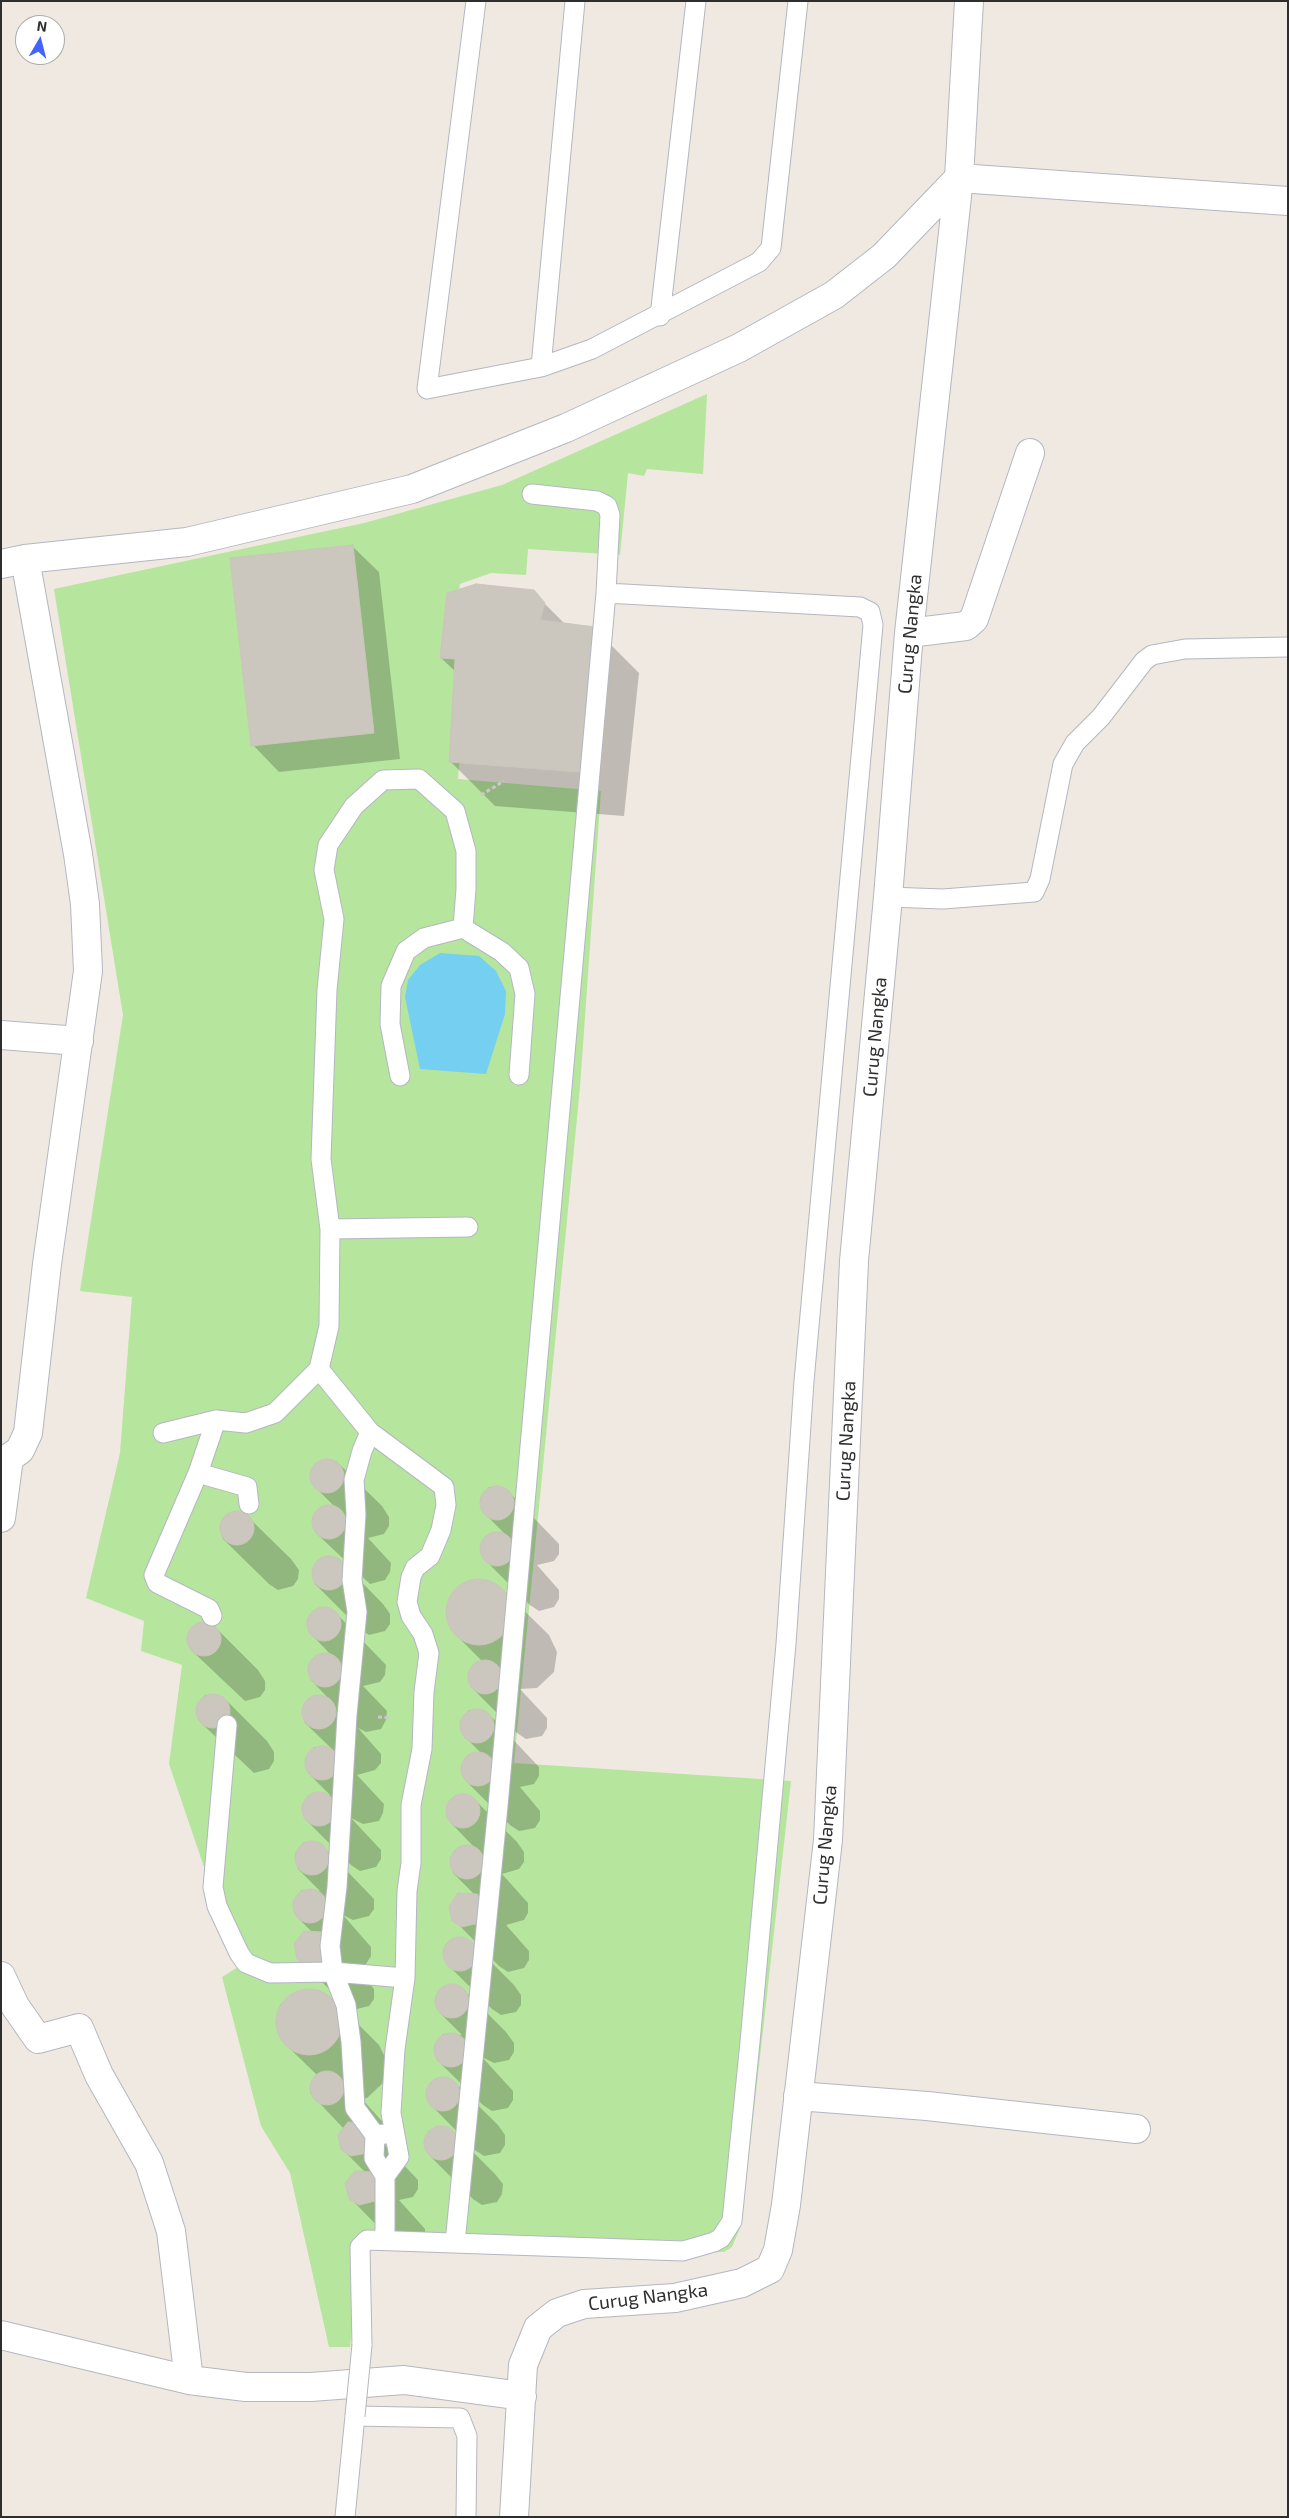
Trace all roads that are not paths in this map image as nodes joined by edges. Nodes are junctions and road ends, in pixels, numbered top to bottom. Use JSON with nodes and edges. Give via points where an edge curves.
{"nodes":[{"id":1,"x":476,"y":1,"type":"edge"},
{"id":2,"x":575,"y":1,"type":"edge"},
{"id":3,"x":696,"y":1,"type":"edge"},
{"id":4,"x":798,"y":1,"type":"edge"},
{"id":5,"x":964,"y":5,"type":"edge"},
{"id":6,"x":959,"y":178,"type":"junction"},
{"id":7,"x":1288,"y":200,"type":"edge"},
{"id":8,"x":660,"y":316,"type":"junction"},
{"id":9,"x":541,"y":367,"type":"junction"},
{"id":10,"x":1030,"y":453,"type":"dead end"},
{"id":11,"x":532,"y":494,"type":"dead end"},
{"id":12,"x":13,"y":561,"type":"edge"},
{"id":13,"x":606,"y":593,"type":"junction"},
{"id":14,"x":910,"y":633,"type":"junction"},
{"id":15,"x":1288,"y":647,"type":"edge"},
{"id":16,"x":888,"y":897,"type":"junction"},
{"id":17,"x":463,"y":928,"type":"junction"},
{"id":18,"x":1,"y":1035,"type":"edge"},
{"id":19,"x":79,"y":1041,"type":"junction"},
{"id":20,"x":519,"y":1074,"type":"dead end"},
{"id":21,"x":400,"y":1076,"type":"dead end"},
{"id":22,"x":468,"y":1227,"type":"dead end"},
{"id":23,"x":330,"y":1229,"type":"junction"},
{"id":24,"x":319,"y":1369,"type":"junction"},
{"id":25,"x":216,"y":1420,"type":"junction"},
{"id":26,"x":370,"y":1432,"type":"junction"},
{"id":27,"x":163,"y":1433,"type":"dead end"},
{"id":28,"x":5,"y":1459,"type":"edge"},
{"id":29,"x":198,"y":1473,"type":"junction"},
{"id":30,"x":249,"y":1504,"type":"dead end"},
{"id":31,"x":1,"y":1518,"type":"edge"},
{"id":32,"x":212,"y":1616,"type":"dead end"},
{"id":33,"x":227,"y":1725,"type":"dead end"},
{"id":34,"x":333,"y":1972,"type":"junction"},
{"id":35,"x":1,"y":1976,"type":"edge"},
{"id":36,"x":405,"y":1978,"type":"junction"},
{"id":37,"x":798,"y":2096,"type":"junction"},
{"id":38,"x":1136,"y":2129,"type":"dead end"},
{"id":39,"x":394,"y":2133,"type":"junction"},
{"id":40,"x":375,"y":2135,"type":"junction"},
{"id":41,"x":385,"y":2176,"type":"junction"},
{"id":42,"x":385,"y":2239,"type":"junction"},
{"id":43,"x":455,"y":2243,"type":"junction"},
{"id":44,"x":1,"y":2335,"type":"edge"},
{"id":45,"x":188,"y":2380,"type":"junction"},
{"id":46,"x":522,"y":2396,"type":"junction"},
{"id":47,"x":355,"y":2416,"type":"junction"},
{"id":48,"x":345,"y":2517,"type":"edge"},
{"id":49,"x":466,"y":2517,"type":"edge"},
{"id":50,"x":514,"y":2517,"type":"edge"}],
"edges":[{"from":1,"to":9,"type":"lane","via":[[427,389]]},
{"from":2,"to":9,"type":"lane"},
{"from":3,"to":8,"type":"lane"},
{"from":4,"to":8,"type":"lane","via":[[771,248],[759,262]]},
{"from":5,"to":6,"type":"street","name":"Curug Nangka"},
{"from":6,"to":7,"type":"street"},
{"from":6,"to":12,"type":"street","via":[[884,256],[834,295],[739,348],[566,428],[412,489],[187,542]]},
{"from":6,"to":14,"type":"street","name":"Curug Nangka"},
{"from":8,"to":9,"type":"lane","via":[[592,349]]},
{"from":10,"to":14,"type":"street","via":[[974,619],[966,626]]},
{"from":11,"to":13,"type":"lane","via":[[597,501],[607,506],[610,515]]},
{"from":12,"to":19,"type":"street","via":[[85,904],[88,971]]},
{"from":13,"to":43,"type":"lane"},
{"from":13,"to":43,"type":"lane","via":[[860,607],[870,612],[873,625],[804,1382],[786,1644],[750,2042],[732,2221],[721,2238],[704,2247],[684,2251]]},
{"from":14,"to":16,"type":"street","name":"Curug Nangka"},
{"from":15,"to":16,"type":"lane","via":[[1185,649],[1152,655],[1144,661],[1101,717],[1075,743],[1063,764],[1040,879],[1034,892],[943,898]]},
{"from":16,"to":37,"type":"street","name":"Curug Nangka","via":[[854,1261],[828,1840]]},
{"from":17,"to":20,"type":"lane","via":[[502,952],[519,968],[524,994]]},
{"from":17,"to":21,"type":"lane","via":[[424,938],[406,952],[392,986],[390,1024]]},
{"from":17,"to":23,"type":"lane","via":[[466,852],[455,811],[418,779],[383,780],[354,806],[328,845],[324,870],[334,919],[326,1008],[321,1159]]},
{"from":18,"to":19,"type":"street"},
{"from":19,"to":28,"type":"street","via":[[47,1264],[28,1434],[20,1450]]},
{"from":22,"to":23,"type":"lane"},
{"from":23,"to":24,"type":"lane","via":[[329,1326]]},
{"from":24,"to":25,"type":"lane","via":[[276,1413],[246,1423]]},
{"from":24,"to":26,"type":"lane"},
{"from":25,"to":27,"type":"lane"},
{"from":25,"to":29,"type":"lane"},
{"from":26,"to":34,"type":"lane","via":[[354,1480],[356,1514],[352,1580],[357,1612],[330,1946]]},
{"from":26,"to":36,"type":"lane","via":[[444,1487],[446,1505],[441,1530],[430,1556],[415,1568],[411,1577],[407,1602],[429,1653],[422,1749],[411,1804]]},
{"from":28,"to":31,"type":"street"},
{"from":29,"to":30,"type":"lane","via":[[247,1487]]},
{"from":29,"to":32,"type":"lane","via":[[154,1578],[159,1585],[209,1609]]},
{"from":33,"to":34,"type":"lane","via":[[213,1887],[238,1953],[246,1963],[270,1973]]},
{"from":34,"to":36,"type":"lane"},
{"from":34,"to":40,"type":"lane","via":[[346,2005],[355,2108]]},
{"from":35,"to":45,"type":"street","via":[[38,2040],[79,2028],[99,2075],[149,2163],[171,2231]]},
{"from":36,"to":39,"type":"lane","via":[[395,2049],[391,2113]]},
{"from":37,"to":38,"type":"street","via":[[927,2106]]},
{"from":37,"to":46,"type":"street","name":"Curug Nangka","via":[[786,2205],[778,2250],[770,2269],[716,2290],[675,2298],[584,2304],[557,2313],[538,2328],[528,2351]]},
{"from":39,"to":40,"type":"lane"},
{"from":39,"to":41,"type":"lane","via":[[399,2157]]},
{"from":40,"to":41,"type":"lane","via":[[374,2158]]},
{"from":41,"to":42,"type":"lane"},
{"from":42,"to":43,"type":"lane"},
{"from":42,"to":47,"type":"lane","bridge":true,"via":[[367,2240],[360,2247],[362,2345]]},
{"from":44,"to":45,"type":"street"},
{"from":45,"to":46,"type":"street","via":[[246,2387],[311,2387],[404,2380]]},
{"from":46,"to":50,"type":"street","name":"Curug Nangka"},
{"from":47,"to":48,"type":"lane"},
{"from":47,"to":49,"type":"lane","via":[[460,2418],[467,2436]]}]}
